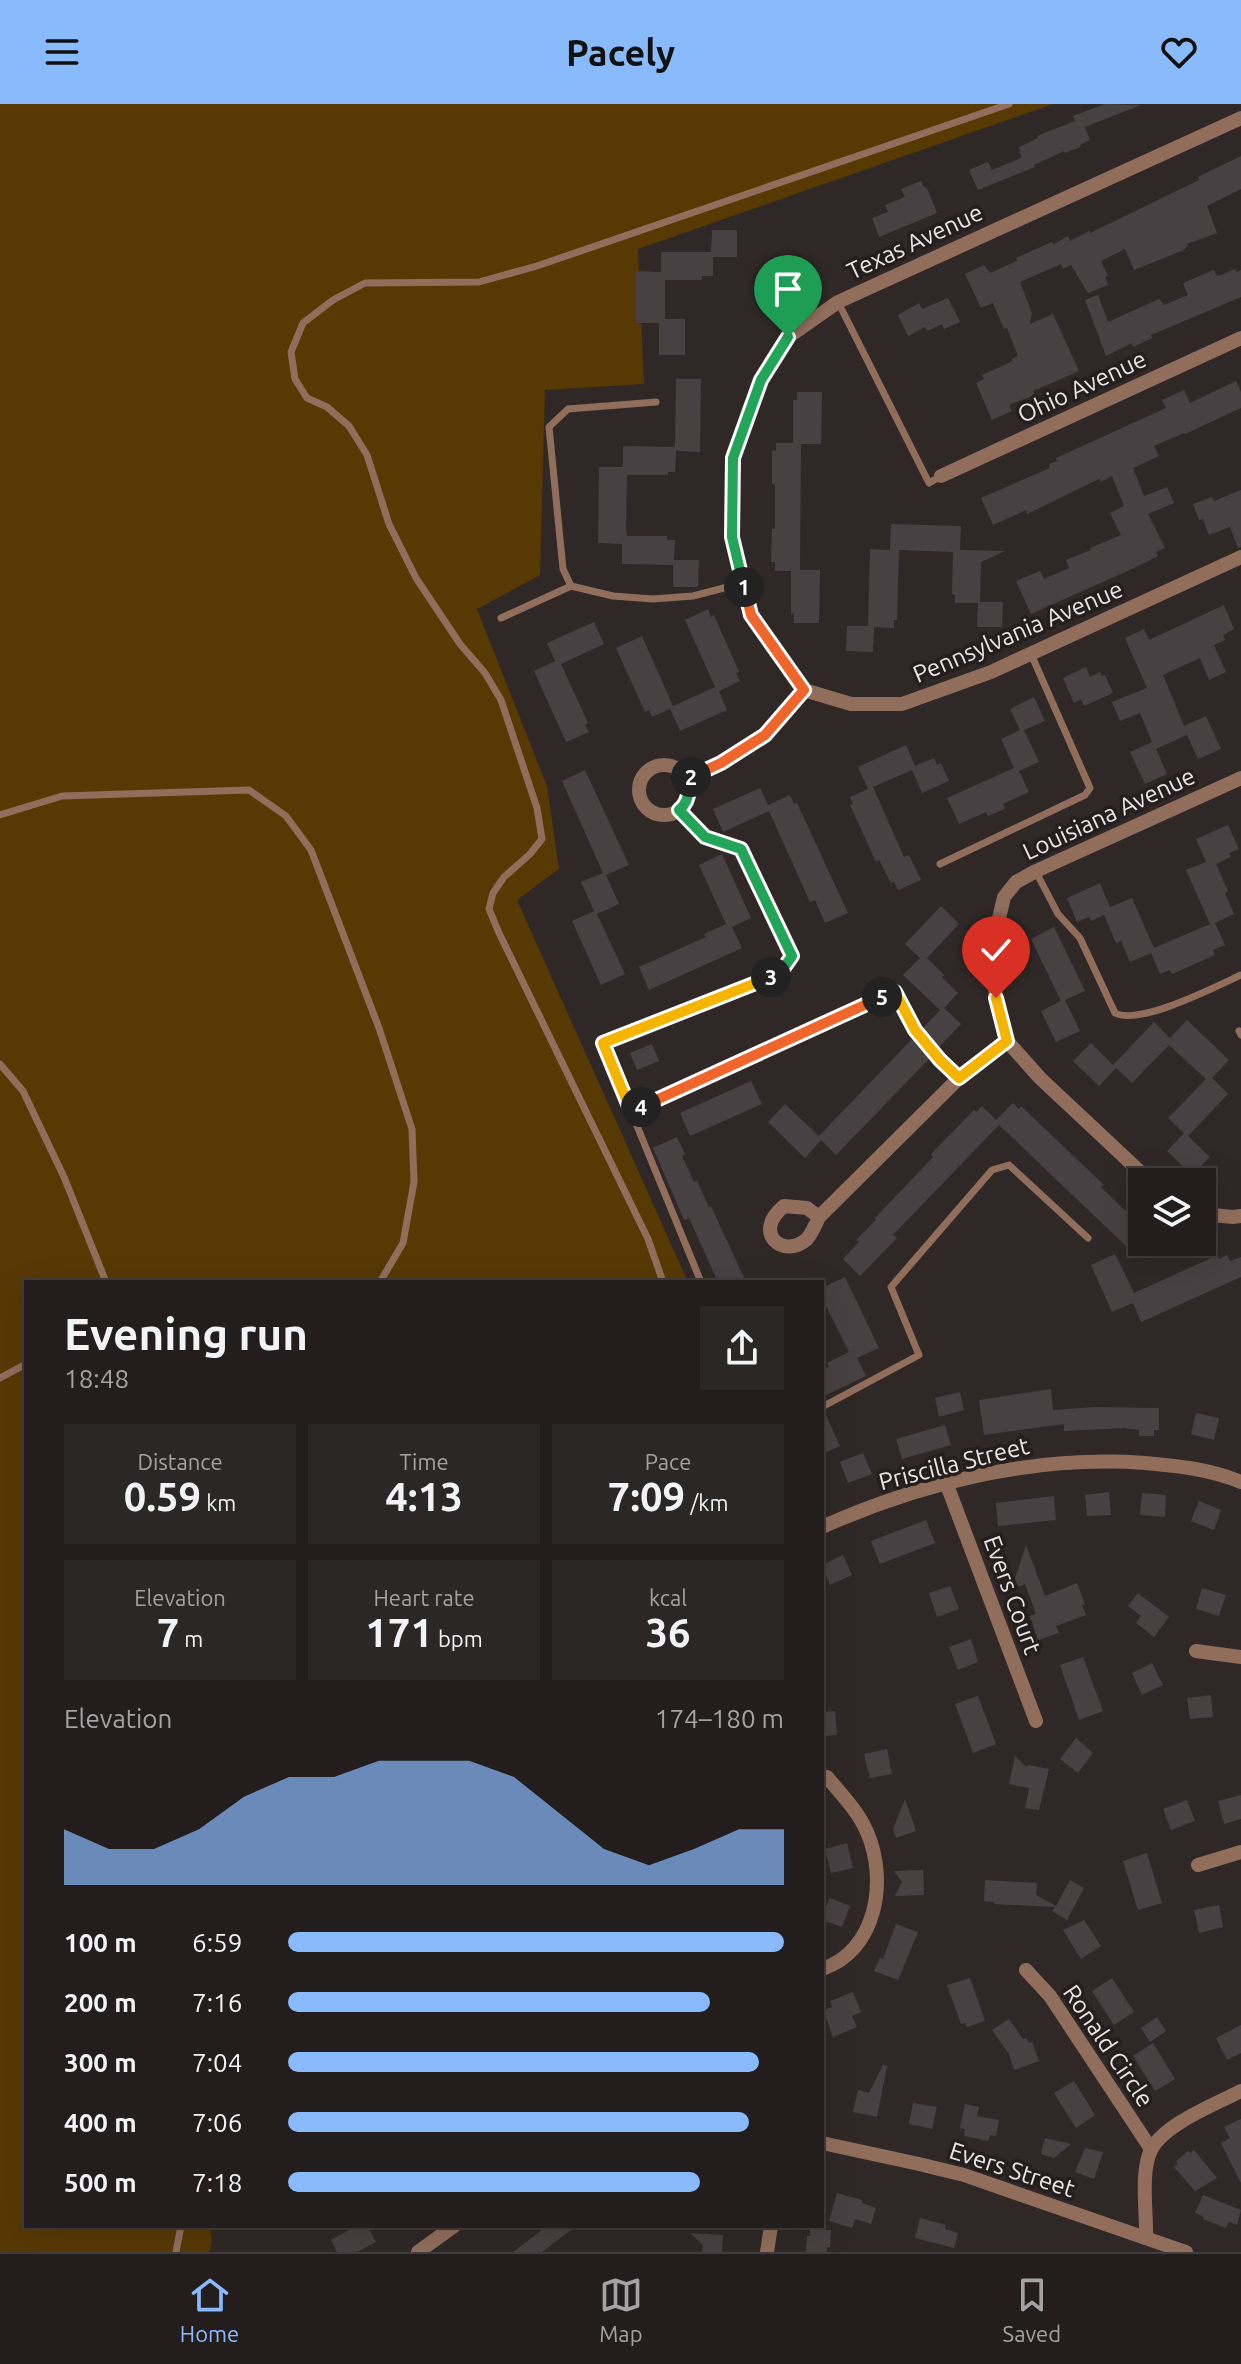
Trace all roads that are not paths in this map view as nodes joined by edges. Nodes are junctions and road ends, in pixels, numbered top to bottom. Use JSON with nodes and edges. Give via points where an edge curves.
{"nodes":[{"id":1,"x":1009,"y":104,"type":"edge"},
{"id":2,"x":1241,"y":118,"type":"edge"},
{"id":3,"x":838,"y":302,"type":"junction"},
{"id":4,"x":1241,"y":338,"type":"edge"},
{"id":5,"x":656,"y":402,"type":"dead end"},
{"id":6,"x":941,"y":476,"type":"joint"},
{"id":7,"x":1241,"y":557,"type":"edge"},
{"id":8,"x":743,"y":583,"type":"junction"},
{"id":9,"x":571,"y":586,"type":"junction"},
{"id":10,"x":501,"y":618,"type":"dead end"},
{"id":11,"x":1031,"y":654,"type":"junction"},
{"id":12,"x":804,"y":690,"type":"junction"},
{"id":13,"x":1241,"y":778,"type":"edge"},
{"id":14,"x":687,"y":779,"type":"junction"},
{"id":15,"x":679,"y":810,"type":"junction"},
{"id":16,"x":0,"y":815,"type":"edge"},
{"id":17,"x":940,"y":864,"type":"dead end"},
{"id":18,"x":1036,"y":871,"type":"junction"},
{"id":19,"x":1241,"y":975,"type":"edge"},
{"id":20,"x":1007,"y":1041,"type":"junction"},
{"id":21,"x":0,"y":1064,"type":"edge"},
{"id":22,"x":959,"y":1078,"type":"junction"},
{"id":23,"x":631,"y":1111,"type":"junction"},
{"id":24,"x":1136,"y":1168,"type":"edge"},
{"id":25,"x":1216,"y":1215,"type":"edge"},
{"id":26,"x":1241,"y":1216,"type":"edge"},
{"id":27,"x":819,"y":1217,"type":"dead end"},
{"id":28,"x":1088,"y":1238,"type":"dead end"},
{"id":29,"x":105,"y":1280,"type":"edge"},
{"id":30,"x":381,"y":1280,"type":"edge"},
{"id":31,"x":662,"y":1280,"type":"edge"},
{"id":32,"x":700,"y":1280,"type":"edge"},
{"id":33,"x":24,"y":1365,"type":"edge"},
{"id":34,"x":0,"y":1378,"type":"edge"},
{"id":35,"x":824,"y":1406,"type":"edge"},
{"id":36,"x":1241,"y":1482,"type":"edge"},
{"id":37,"x":947,"y":1485,"type":"junction"},
{"id":38,"x":824,"y":1526,"type":"edge"},
{"id":39,"x":1196,"y":1651,"type":"dead end"},
{"id":40,"x":1241,"y":1657,"type":"edge"},
{"id":41,"x":1036,"y":1721,"type":"dead end"},
{"id":42,"x":827,"y":1777,"type":"dead end"},
{"id":43,"x":1241,"y":1852,"type":"edge"},
{"id":44,"x":1198,"y":1865,"type":"dead end"},
{"id":45,"x":824,"y":1968,"type":"edge"},
{"id":46,"x":1026,"y":1970,"type":"dead end"},
{"id":47,"x":1241,"y":2091,"type":"edge"},
{"id":48,"x":824,"y":2143,"type":"edge"},
{"id":49,"x":1151,"y":2149,"type":"junction"},
{"id":50,"x":181,"y":2228,"type":"edge"},
{"id":51,"x":451,"y":2228,"type":"edge"},
{"id":52,"x":771,"y":2228,"type":"edge"},
{"id":53,"x":1146,"y":2238,"type":"junction"},
{"id":54,"x":176,"y":2252,"type":"edge"},
{"id":55,"x":418,"y":2252,"type":"edge"},
{"id":56,"x":767,"y":2252,"type":"edge"},
{"id":57,"x":1186,"y":2252,"type":"edge"}],
"edges":[{"from":1,"to":31,"type":"lane","via":[[537,266],[479,282],[365,283],[303,323],[291,352],[295,379],[307,398],[349,426],[367,455],[389,524],[416,578],[501,700],[542,839],[504,877],[489,909],[648,1239]]},
{"from":2,"to":3,"type":"street","name":"Texas Avenue"},
{"from":3,"to":6,"type":"lane","via":[[929,483]]},
{"from":3,"to":8,"type":"street","name":"Texas Avenue","via":[[788,337],[761,380],[733,458],[732,537]]},
{"from":4,"to":6,"type":"street","name":"Ohio Avenue"},
{"from":5,"to":9,"type":"lane","via":[[568,409],[549,427],[563,569]]},
{"from":7,"to":11,"type":"street","name":"Pennsylvania Avenue"},
{"from":8,"to":9,"type":"lane","via":[[693,596],[653,599]]},
{"from":8,"to":12,"type":"street","name":"Texas Avenue","via":[[751,615]]},
{"from":9,"to":10,"type":"lane"},
{"from":11,"to":12,"type":"street","name":"Pennsylvania Avenue","via":[[902,704],[851,704]]},
{"from":11,"to":17,"type":"lane","via":[[1090,788]]},
{"from":12,"to":14,"type":"street","via":[[765,735]]},
{"from":13,"to":18,"type":"street","name":"Louisiana Avenue"},
{"from":14,"to":15,"type":"street","via":[[687,799]]},
{"from":14,"to":15,"type":"street","via":[[673,766],[663,765],[653,767],[640,781],[646,808],[664,815]]},
{"from":15,"to":23,"type":"lane","via":[[705,837],[741,849],[792,956],[780,973],[603,1043]]},
{"from":16,"to":30,"type":"lane","via":[[62,796],[249,790],[286,816],[311,850],[412,1129],[414,1182],[403,1243]]},
{"from":18,"to":19,"type":"lane","via":[[1058,914],[1080,938],[1115,1013],[1130,1017],[1175,1005]]},
{"from":18,"to":20,"type":"street","name":"Louisiana Avenue","via":[[1016,882],[1004,897],[994,940],[996,998]]},
{"from":20,"to":22,"type":"street"},
{"from":20,"to":24,"type":"street"},
{"from":21,"to":29,"type":"lane","via":[[23,1091]]},
{"from":22,"to":23,"type":"lane","via":[[915,1030],[895,992]]},
{"from":22,"to":27,"type":"street"},
{"from":23,"to":32,"type":"lane"},
{"from":25,"to":26,"type":"street"},
{"from":28,"to":35,"type":"lane","via":[[1009,1165],[992,1170],[891,1287],[919,1355]]},
{"from":33,"to":34,"type":"lane"},
{"from":36,"to":37,"type":"street","name":"Priscilla Street","via":[[1181,1466],[1121,1461],[1051,1463]]},
{"from":37,"to":38,"type":"street","name":"Priscilla Street"},
{"from":37,"to":41,"type":"street","name":"Evers Court"},
{"from":39,"to":40,"type":"street"},
{"from":42,"to":45,"type":"street","via":[[869,1835],[878,1888],[863,1938],[844,1959]]},
{"from":43,"to":44,"type":"street"},
{"from":46,"to":49,"type":"street","name":"Ronald Circle","via":[[1050,1996]]},
{"from":47,"to":49,"type":"street","via":[[1184,2121]]},
{"from":48,"to":53,"type":"street","name":"Evers Street","via":[[964,2175]]},
{"from":49,"to":53,"type":"street"},
{"from":50,"to":54,"type":"lane"},
{"from":51,"to":55,"type":"street"},
{"from":52,"to":56,"type":"street"},
{"from":53,"to":57,"type":"street","name":"Evers Street"}]}
